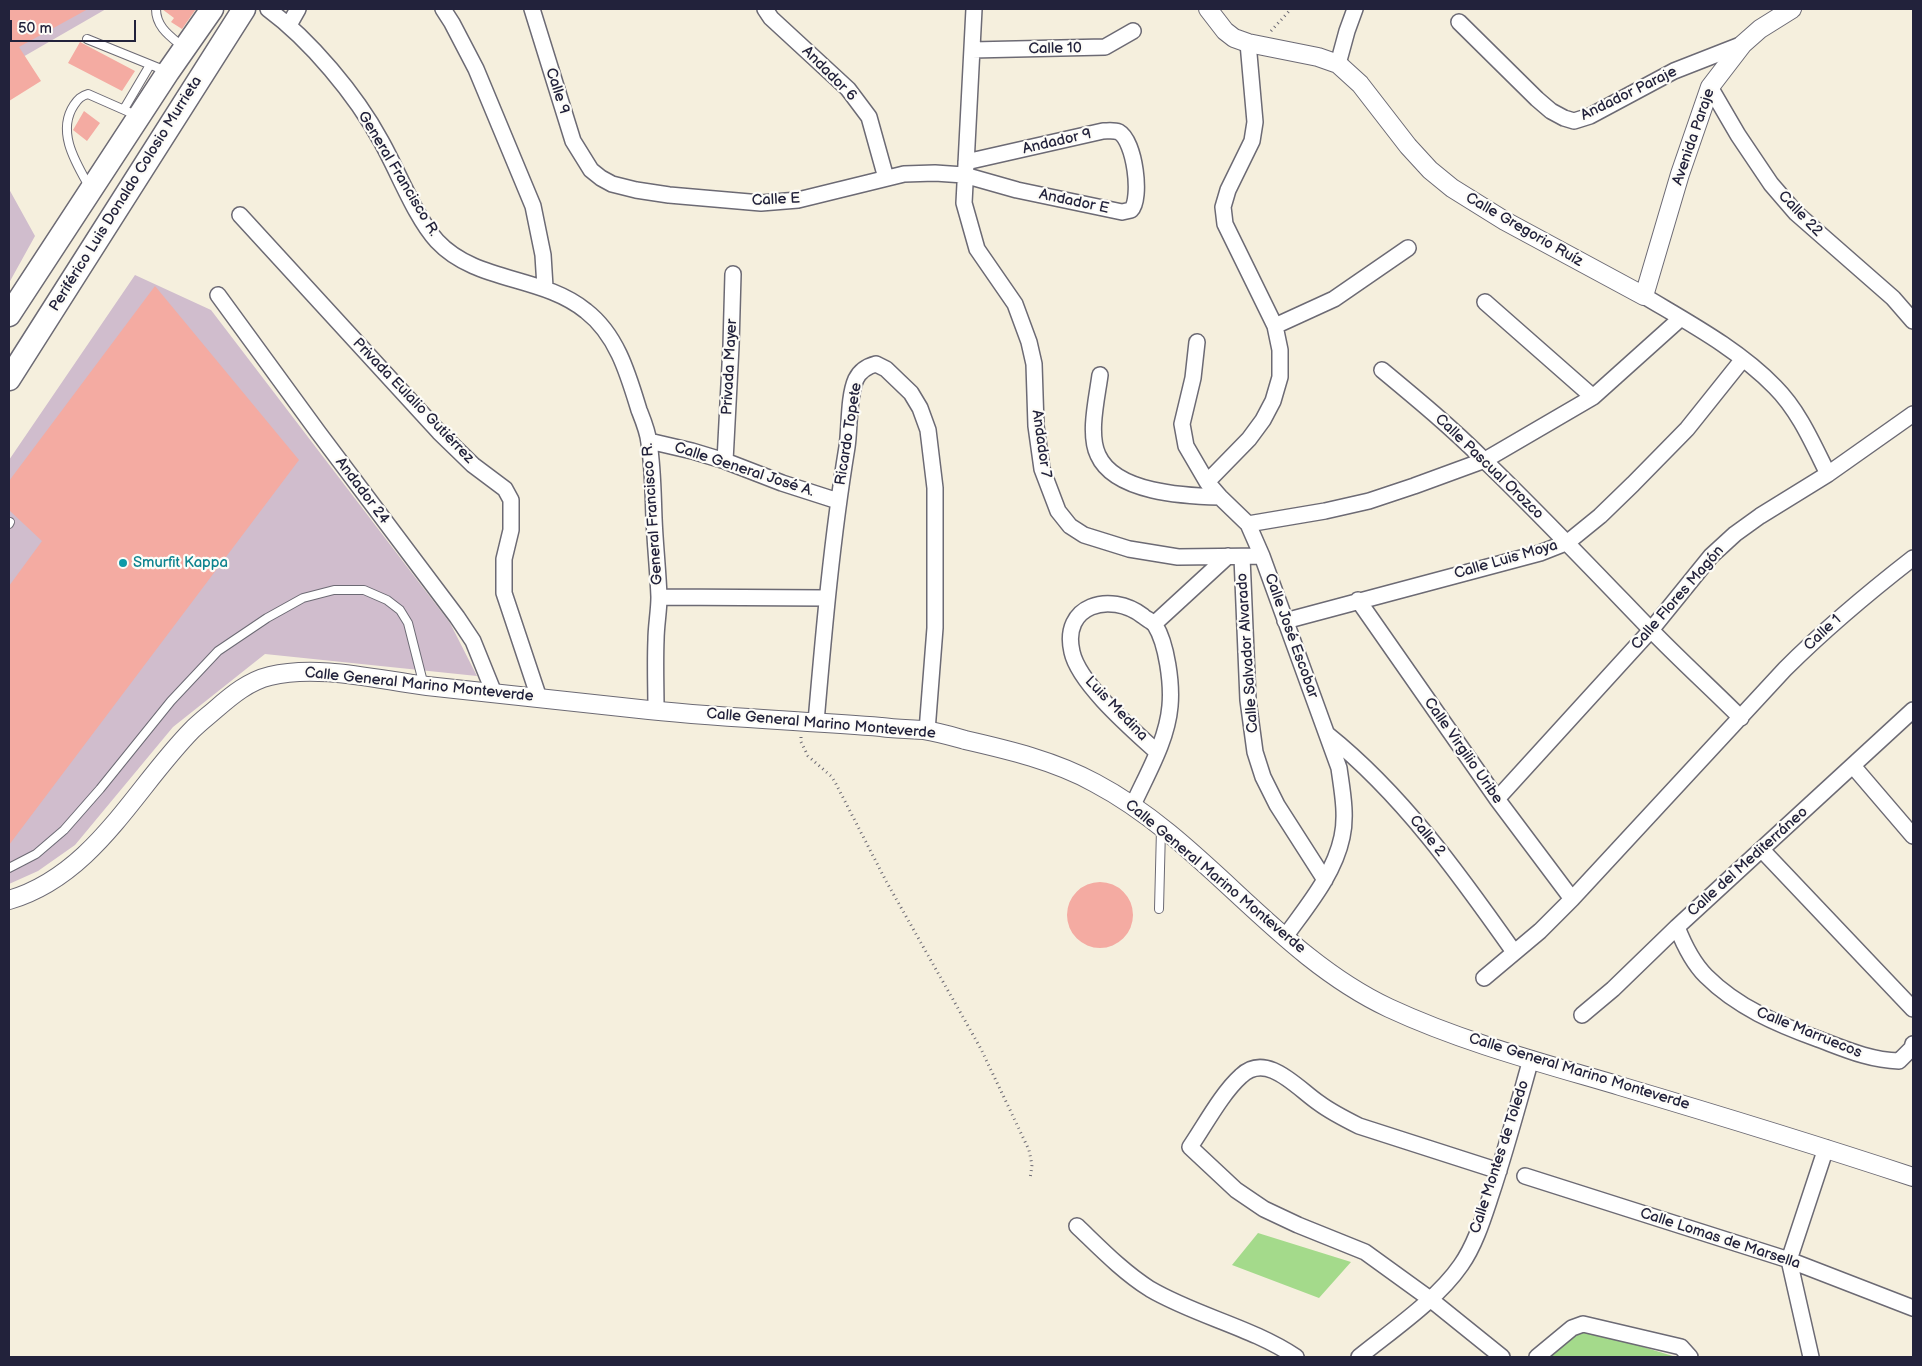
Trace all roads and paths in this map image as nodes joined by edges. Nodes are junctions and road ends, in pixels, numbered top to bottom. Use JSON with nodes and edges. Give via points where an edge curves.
{"nodes":[{"id":1,"x":156,"y":9,"type":"edge"},
{"id":2,"x":212,"y":9,"type":"edge"},
{"id":3,"x":244,"y":9,"type":"edge"},
{"id":4,"x":268,"y":9,"type":"edge"},
{"id":5,"x":298,"y":9,"type":"edge"},
{"id":6,"x":443,"y":9,"type":"edge"},
{"id":7,"x":532,"y":9,"type":"edge"},
{"id":8,"x":765,"y":9,"type":"edge"},
{"id":9,"x":974,"y":9,"type":"edge"},
{"id":10,"x":1208,"y":9,"type":"edge"},
{"id":11,"x":1291,"y":9,"type":"edge"},
{"id":12,"x":1355,"y":9,"type":"edge"},
{"id":13,"x":1792,"y":9,"type":"edge"},
{"id":14,"x":1459,"y":22,"type":"dead end"},
{"id":15,"x":289,"y":25,"type":"junction"},
{"id":16,"x":1133,"y":31,"type":"dead end"},
{"id":17,"x":88,"y":39,"type":"dead end"},
{"id":18,"x":1253,"y":44,"type":"junction"},
{"id":19,"x":1743,"y":44,"type":"junction"},
{"id":20,"x":185,"y":48,"type":"junction"},
{"id":21,"x":972,"y":50,"type":"junction"},
{"id":22,"x":1338,"y":64,"type":"junction"},
{"id":23,"x":159,"y":68,"type":"junction"},
{"id":24,"x":1710,"y":87,"type":"junction"},
{"id":25,"x":131,"y":113,"type":"junction"},
{"id":26,"x":1134,"y":158,"type":"joint"},
{"id":27,"x":965,"y":168,"type":"junction"},
{"id":28,"x":591,"y":170,"type":"joint"},
{"id":29,"x":886,"y":178,"type":"junction"},
{"id":30,"x":91,"y":190,"type":"junction"},
{"id":31,"x":240,"y":215,"type":"dead end"},
{"id":32,"x":1408,"y":248,"type":"dead end"},
{"id":33,"x":733,"y":274,"type":"dead end"},
{"id":34,"x":545,"y":287,"type":"junction"},
{"id":35,"x":218,"y":295,"type":"dead end"},
{"id":36,"x":1644,"y":296,"type":"junction"},
{"id":37,"x":1486,"y":302,"type":"dead end"},
{"id":38,"x":9,"y":315,"type":"edge"},
{"id":39,"x":1681,"y":318,"type":"junction"},
{"id":40,"x":1913,"y":321,"type":"edge"},
{"id":41,"x":1275,"y":326,"type":"junction"},
{"id":42,"x":1197,"y":342,"type":"dead end"},
{"id":43,"x":1743,"y":359,"type":"junction"},
{"id":44,"x":1382,"y":370,"type":"dead end"},
{"id":45,"x":1100,"y":375,"type":"dead end"},
{"id":46,"x":9,"y":379,"type":"edge"},
{"id":47,"x":1593,"y":397,"type":"junction"},
{"id":48,"x":1913,"y":414,"type":"edge"},
{"id":49,"x":649,"y":441,"type":"junction"},
{"id":50,"x":1485,"y":460,"type":"junction"},
{"id":51,"x":725,"y":461,"type":"junction"},
{"id":52,"x":1828,"y":474,"type":"junction"},
{"id":53,"x":1207,"y":482,"type":"junction"},
{"id":54,"x":1220,"y":497,"type":"junction"},
{"id":55,"x":838,"y":501,"type":"junction"},
{"id":56,"x":1248,"y":524,"type":"junction"},
{"id":57,"x":1568,"y":542,"type":"junction"},
{"id":58,"x":1262,"y":556,"type":"junction"},
{"id":59,"x":1235,"y":557,"type":"junction"},
{"id":60,"x":1913,"y":558,"type":"edge"},
{"id":61,"x":659,"y":597,"type":"junction"},
{"id":62,"x":826,"y":598,"type":"junction"},
{"id":63,"x":1358,"y":600,"type":"junction"},
{"id":64,"x":1285,"y":621,"type":"junction"},
{"id":65,"x":1154,"y":624,"type":"junction"},
{"id":66,"x":1651,"y":630,"type":"junction"},
{"id":67,"x":424,"y":686,"type":"junction"},
{"id":68,"x":494,"y":693,"type":"junction"},
{"id":69,"x":539,"y":698,"type":"junction"},
{"id":70,"x":1913,"y":710,"type":"edge"},
{"id":71,"x":656,"y":711,"type":"junction"},
{"id":72,"x":1740,"y":718,"type":"junction"},
{"id":73,"x":808,"y":721,"type":"junction"},
{"id":74,"x":927,"y":730,"type":"junction"},
{"id":75,"x":1326,"y":734,"type":"junction"},
{"id":76,"x":1157,"y":752,"type":"junction"},
{"id":77,"x":1852,"y":766,"type":"junction"},
{"id":78,"x":1497,"y":799,"type":"junction"},
{"id":79,"x":1133,"y":805,"type":"junction"},
{"id":80,"x":1161,"y":827,"type":"junction"},
{"id":81,"x":1913,"y":836,"type":"edge"},
{"id":82,"x":1762,"y":850,"type":"junction"},
{"id":83,"x":9,"y":868,"type":"edge"},
{"id":84,"x":1325,"y":880,"type":"junction"},
{"id":85,"x":1572,"y":899,"type":"junction"},
{"id":86,"x":9,"y":900,"type":"edge"},
{"id":87,"x":1159,"y":909,"type":"dead end"},
{"id":88,"x":1677,"y":927,"type":"junction"},
{"id":89,"x":1285,"y":937,"type":"junction"},
{"id":90,"x":1514,"y":952,"type":"junction"},
{"id":91,"x":1484,"y":978,"type":"dead end"},
{"id":92,"x":1913,"y":1009,"type":"edge"},
{"id":93,"x":1582,"y":1015,"type":"dead end"},
{"id":94,"x":1913,"y":1044,"type":"edge"},
{"id":95,"x":1531,"y":1059,"type":"junction"},
{"id":96,"x":1826,"y":1148,"type":"junction"},
{"id":97,"x":1499,"y":1171,"type":"junction"},
{"id":98,"x":1524,"y":1176,"type":"dead end"},
{"id":99,"x":1913,"y":1177,"type":"edge"},
{"id":100,"x":1030,"y":1179,"type":"dead end"},
{"id":101,"x":1077,"y":1226,"type":"dead end"},
{"id":102,"x":1789,"y":1260,"type":"junction"},
{"id":103,"x":1430,"y":1299,"type":"junction"},
{"id":104,"x":1913,"y":1308,"type":"edge"},
{"id":105,"x":1296,"y":1357,"type":"edge"},
{"id":106,"x":1359,"y":1357,"type":"edge"},
{"id":107,"x":1502,"y":1357,"type":"edge"},
{"id":108,"x":1537,"y":1357,"type":"edge"},
{"id":109,"x":1690,"y":1357,"type":"edge"},
{"id":110,"x":1812,"y":1357,"type":"edge"}],
"edges":[{"from":1,"to":20,"type":"lane","via":[[156,19],[165,33]]},
{"from":2,"to":20,"type":"main road","name":"Periférico Luis Donaldo Colosio Murrieta"},
{"from":3,"to":46,"type":"main road","name":"Periférico Luis Donaldo Colosio Murrieta"},
{"from":4,"to":15,"type":"street","name":"General Francisco R."},
{"from":5,"to":15,"type":"street"},
{"from":6,"to":34,"type":"street","via":[[476,69],[533,206],[543,255]]},
{"from":7,"to":28,"type":"street","name":"Calle 9","via":[[573,141]]},
{"from":8,"to":29,"type":"street","name":"Andador 6","via":[[848,89],[869,117]]},
{"from":9,"to":21,"type":"street","name":"Andador 7"},
{"from":10,"to":18,"type":"street","name":"Calle Gregorio Ruíz","via":[[1234,38]]},
{"from":11,"to":18,"type":"path"},
{"from":12,"to":22,"type":"street"},
{"from":13,"to":19,"type":"street","name":"Avenida Paraje"},
{"from":14,"to":19,"type":"street","name":"Andador Paraje","via":[[1537,99],[1551,111],[1574,121],[1590,116],[1674,71]]},
{"from":15,"to":34,"type":"street","name":"General Francisco R.","via":[[351,97],[380,140],[425,226],[437,241],[465,262]]},
{"from":16,"to":21,"type":"street","name":"Calle 10","via":[[1105,47]]},
{"from":17,"to":23,"type":"lane"},
{"from":18,"to":22,"type":"street","name":"Calle Gregorio Ruíz","via":[[1318,56]]},
{"from":18,"to":41,"type":"street","via":[[1255,122],[1252,142],[1223,207],[1225,224]]},
{"from":19,"to":24,"type":"street","name":"Avenida Paraje"},
{"from":20,"to":23,"type":"main road","name":"Periférico Luis Donaldo Colosio Murrieta"},
{"from":21,"to":27,"type":"street","name":"Andador 7"},
{"from":22,"to":36,"type":"street","name":"Calle Gregorio Ruíz","via":[[1360,84],[1430,170],[1452,188],[1505,221]]},
{"from":23,"to":25,"type":"main road","name":"Periférico Luis Donaldo Colosio Murrieta"},
{"from":24,"to":36,"type":"street","name":"Avenida Paraje"},
{"from":24,"to":40,"type":"street","name":"Calle 22","via":[[1771,184],[1796,213],[1893,298]]},
{"from":25,"to":30,"type":"main road","name":"Periférico Luis Donaldo Colosio Murrieta"},
{"from":25,"to":30,"type":"lane","via":[[88,94],[77,99],[70,111],[65,127],[68,142]]},
{"from":26,"to":27,"type":"street","name":"Andador 9","via":[[1126,139],[1113,130]]},
{"from":26,"to":27,"type":"street","name":"Andador E","via":[[1136,203],[1127,212],[1017,190]]},
{"from":27,"to":29,"type":"street","name":"Calle E"},
{"from":27,"to":59,"type":"street","name":"Andador 7","via":[[964,203],[977,249],[1015,304],[1029,342],[1034,364],[1036,426],[1042,469],[1063,519],[1084,535],[1129,548],[1178,557]]},
{"from":28,"to":29,"type":"street","name":"Calle E","via":[[612,184],[636,190],[761,203],[798,200]]},
{"from":30,"to":38,"type":"main road","name":"Periférico Luis Donaldo Colosio Murrieta"},
{"from":31,"to":69,"type":"street","name":"Privada Eulalio Gutiérrez","via":[[439,432],[473,465],[505,489],[511,500],[512,514],[504,558],[504,593]]},
{"from":32,"to":41,"type":"street","via":[[1334,299]]},
{"from":33,"to":51,"type":"street","name":"Privada Mayer"},
{"from":34,"to":49,"type":"street","name":"General Francisco R.","via":[[586,310],[610,338],[625,367]]},
{"from":35,"to":68,"type":"street","name":"Andador 24","via":[[457,617],[473,641]]},
{"from":36,"to":39,"type":"street","name":"Calle Gregorio Ruíz"},
{"from":37,"to":47,"type":"street"},
{"from":39,"to":43,"type":"street","name":"Calle Gregorio Ruíz"},
{"from":39,"to":47,"type":"street"},
{"from":41,"to":53,"type":"street","via":[[1280,350],[1280,377],[1273,400],[1249,439]]},
{"from":42,"to":53,"type":"street","name":"Calle José Escobar","via":[[1193,378],[1182,424],[1186,446]]},
{"from":43,"to":52,"type":"street","name":"Calle Gregorio Ruíz","via":[[1776,388],[1792,408]]},
{"from":43,"to":57,"type":"street","name":"Calle Luis Moya","via":[[1686,429],[1600,516]]},
{"from":44,"to":50,"type":"street","name":"Calle Pascual Orozco"},
{"from":45,"to":54,"type":"street","via":[[1094,437],[1098,455],[1106,466],[1119,478],[1135,485],[1174,494]]},
{"from":47,"to":50,"type":"street"},
{"from":48,"to":52,"type":"street","name":"Calle Flores Magón"},
{"from":49,"to":51,"type":"street","name":"Calle General José A."},
{"from":49,"to":61,"type":"street","name":"General Francisco R."},
{"from":50,"to":56,"type":"street","via":[[1369,501]]},
{"from":50,"to":57,"type":"street","name":"Calle Pascual Orozco"},
{"from":51,"to":55,"type":"street","name":"Calle General José A."},
{"from":52,"to":66,"type":"street","name":"Calle Flores Magón","via":[[1735,534],[1711,556]]},
{"from":53,"to":54,"type":"street","name":"Calle José Escobar"},
{"from":54,"to":56,"type":"street","name":"Calle José Escobar"},
{"from":55,"to":62,"type":"street","name":"Ricardo Topete"},
{"from":55,"to":74,"type":"street","name":"Ricardo Topete","via":[[856,378],[876,364],[886,369],[911,393],[928,430],[935,488],[935,608]]},
{"from":56,"to":58,"type":"street","name":"Calle José Escobar"},
{"from":57,"to":63,"type":"street","name":"Calle Luis Moya","via":[[1540,553]]},
{"from":57,"to":66,"type":"street","name":"Calle Pascual Orozco"},
{"from":58,"to":59,"type":"street","name":"Andador 7"},
{"from":58,"to":64,"type":"street","name":"Calle José Escobar"},
{"from":59,"to":65,"type":"street"},
{"from":59,"to":84,"type":"street","name":"Calle Salvador Alvarado","via":[[1255,752],[1276,805]]},
{"from":60,"to":72,"type":"street","name":"Calle 1","via":[[1814,640]]},
{"from":61,"to":62,"type":"street"},
{"from":61,"to":71,"type":"street","name":"General Francisco R."},
{"from":62,"to":73,"type":"street","name":"Ricardo Topete"},
{"from":63,"to":64,"type":"street","name":"Calle Luis Moya"},
{"from":63,"to":78,"type":"street","name":"Calle Virgilio Uribe"},
{"from":64,"to":75,"type":"street","name":"Calle José Escobar"},
{"from":65,"to":76,"type":"street","name":"Luis Medina","via":[[1171,680],[1166,730]]},
{"from":65,"to":76,"type":"street","name":"Luis Medina","via":[[1134,609],[1118,603],[1104,603],[1087,608],[1078,617],[1071,629],[1070,642],[1079,670],[1126,724]]},
{"from":66,"to":72,"type":"street","name":"Calle Pascual Orozco"},
{"from":66,"to":78,"type":"street","name":"Calle Flores Magón"},
{"from":67,"to":68,"type":"street","name":"Calle General Marino Monteverde"},
{"from":67,"to":83,"type":"lane","via":[[408,623],[400,610],[387,600],[364,590],[334,590],[303,598],[218,651],[171,701],[64,830],[36,854]]},
{"from":67,"to":86,"type":"street","name":"Calle General Marino Monteverde","via":[[324,672],[273,674],[252,681],[191,730],[102,836],[68,870],[45,885]]},
{"from":68,"to":69,"type":"street","name":"Calle General Marino Monteverde"},
{"from":69,"to":71,"type":"street","name":"Calle General Marino Monteverde"},
{"from":70,"to":77,"type":"street","name":"Calle del Mediterráneo"},
{"from":71,"to":73,"type":"street","name":"Calle General Marino Monteverde"},
{"from":72,"to":85,"type":"street","name":"Calle 1"},
{"from":73,"to":74,"type":"street","name":"Calle General Marino Monteverde"},
{"from":73,"to":100,"type":"path","via":[[801,742],[804,750],[832,777],[980,1050],[1029,1150],[1032,1164]]},
{"from":74,"to":79,"type":"street","name":"Calle General Marino Monteverde","via":[[1057,766],[1093,781]]},
{"from":75,"to":84,"type":"street","name":"Calle José Escobar","via":[[1339,768],[1343,800],[1342,836]]},
{"from":75,"to":90,"type":"street","name":"Calle 2","via":[[1351,753],[1402,805],[1473,894]]},
{"from":76,"to":79,"type":"street","name":"Luis Medina"},
{"from":77,"to":81,"type":"street"},
{"from":77,"to":82,"type":"street","name":"Calle del Mediterráneo"},
{"from":78,"to":85,"type":"street","name":"Calle Virgilio Uribe"},
{"from":79,"to":80,"type":"street","name":"Calle General Marino Monteverde"},
{"from":80,"to":87,"type":"lane"},
{"from":80,"to":89,"type":"street","name":"Calle General Marino Monteverde"},
{"from":82,"to":88,"type":"street","name":"Calle del Mediterráneo"},
{"from":82,"to":92,"type":"street"},
{"from":84,"to":89,"type":"street","name":"Calle José Escobar"},
{"from":85,"to":90,"type":"street","name":"Calle 1"},
{"from":88,"to":93,"type":"street","name":"Calle del Mediterráneo"},
{"from":88,"to":94,"type":"street","name":"Calle Marruecos","via":[[1691,958],[1706,976],[1747,1008],[1800,1032],[1878,1060],[1898,1060]]},
{"from":89,"to":95,"type":"street","name":"Calle General Marino Monteverde","via":[[1365,996],[1432,1026]]},
{"from":90,"to":91,"type":"street","name":"Calle 1"},
{"from":95,"to":96,"type":"street","name":"Calle General Marino Monteverde"},
{"from":95,"to":97,"type":"street","name":"Calle Montes de Toledo"},
{"from":96,"to":99,"type":"street","name":"Calle General Marino Monteverde"},
{"from":96,"to":102,"type":"street"},
{"from":97,"to":103,"type":"street","name":"Calle Montes de Toledo","via":[[1461,1265]]},
{"from":97,"to":103,"type":"street","via":[[1359,1126],[1333,1113],[1277,1072],[1264,1067],[1254,1067],[1242,1074],[1190,1146],[1236,1190],[1264,1209],[1365,1252]]},
{"from":98,"to":102,"type":"street","name":"Calle Lomas de Marsella"},
{"from":101,"to":105,"type":"street","via":[[1128,1274],[1150,1288],[1262,1338]]},
{"from":102,"to":104,"type":"street","name":"Calle Lomas de Marsella"},
{"from":102,"to":110,"type":"street"},
{"from":103,"to":106,"type":"street","name":"Calle Montes de Toledo"},
{"from":103,"to":107,"type":"street"},
{"from":108,"to":109,"type":"street","via":[[1572,1328],[1583,1324],[1681,1347]]}]}
